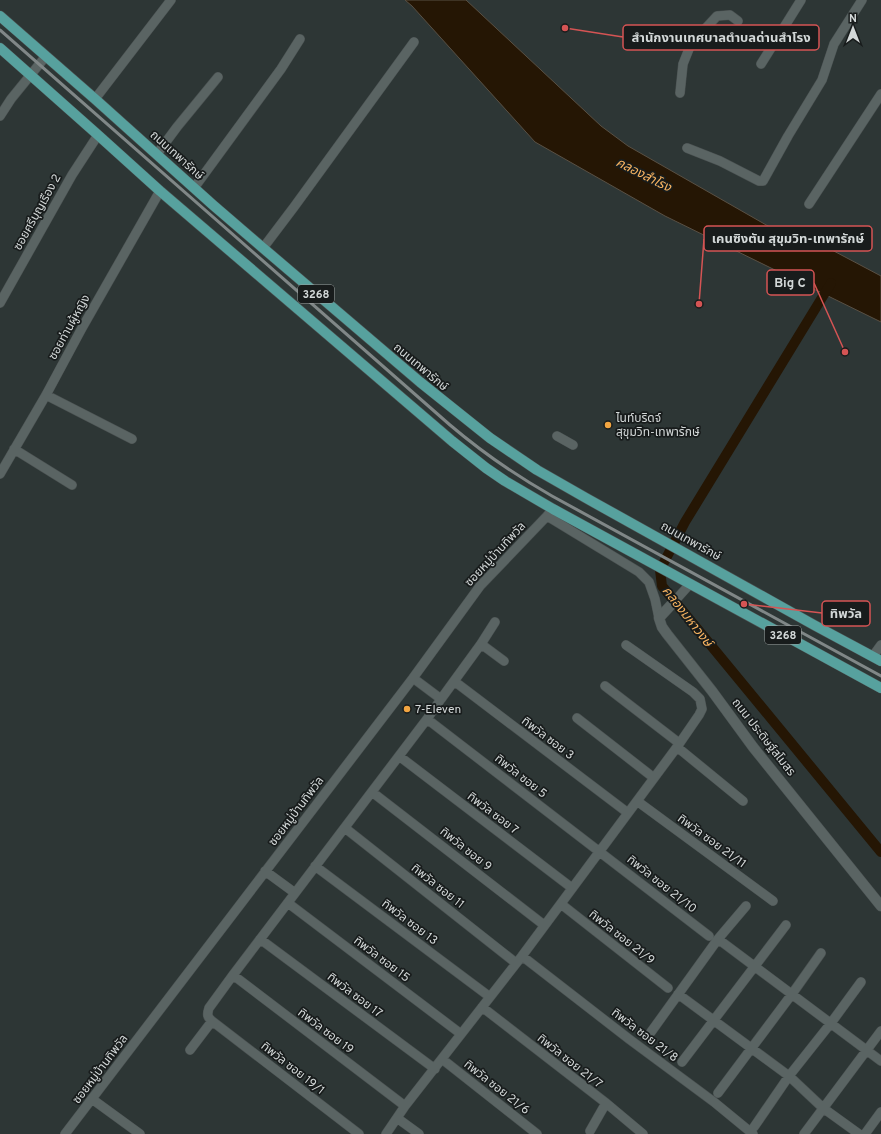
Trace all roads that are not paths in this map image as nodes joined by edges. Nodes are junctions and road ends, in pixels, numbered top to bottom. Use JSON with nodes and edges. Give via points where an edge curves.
{"nodes":[{"id":1,"x":171,"y":0,"type":"edge"},
{"id":2,"x":801,"y":0,"type":"edge"},
{"id":3,"x":862,"y":0,"type":"edge"},
{"id":4,"x":0,"y":16,"type":"edge"},
{"id":5,"x":738,"y":21,"type":"dead end"},
{"id":6,"x":300,"y":39,"type":"dead end"},
{"id":7,"x":414,"y":42,"type":"dead end"},
{"id":8,"x":0,"y":48,"type":"edge"},
{"id":9,"x":46,"y":56,"type":"junction"},
{"id":10,"x":761,"y":64,"type":"dead end"},
{"id":11,"x":31,"y":75,"type":"junction"},
{"id":12,"x":218,"y":77,"type":"dead end"},
{"id":13,"x":680,"y":92,"type":"dead end"},
{"id":14,"x":881,"y":94,"type":"edge"},
{"id":15,"x":95,"y":99,"type":"junction"},
{"id":16,"x":0,"y":116,"type":"edge"},
{"id":17,"x":98,"y":135,"type":"junction"},
{"id":18,"x":687,"y":148,"type":"dead end"},
{"id":19,"x":157,"y":154,"type":"junction"},
{"id":20,"x":194,"y":188,"type":"junction"},
{"id":21,"x":160,"y":191,"type":"junction"},
{"id":22,"x":809,"y":204,"type":"dead end"},
{"id":23,"x":263,"y":248,"type":"junction"},
{"id":24,"x":0,"y":303,"type":"edge"},
{"id":25,"x":46,"y":395,"type":"junction"},
{"id":26,"x":557,"y":436,"type":"dead end"},
{"id":27,"x":132,"y":439,"type":"dead end"},
{"id":28,"x":573,"y":445,"type":"dead end"},
{"id":29,"x":14,"y":450,"type":"junction"},
{"id":30,"x":0,"y":474,"type":"edge"},
{"id":31,"x":72,"y":485,"type":"dead end"},
{"id":32,"x":550,"y":513,"type":"junction"},
{"id":33,"x":688,"y":583,"type":"junction"},
{"id":34,"x":671,"y":605,"type":"joint"},
{"id":35,"x":659,"y":618,"type":"junction"},
{"id":36,"x":494,"y":622,"type":"dead end"},
{"id":37,"x":481,"y":644,"type":"junction"},
{"id":38,"x":881,"y":645,"type":"edge"},
{"id":39,"x":626,"y":646,"type":"dead end"},
{"id":40,"x":877,"y":658,"type":"edge"},
{"id":41,"x":504,"y":661,"type":"dead end"},
{"id":42,"x":413,"y":678,"type":"junction"},
{"id":43,"x":454,"y":681,"type":"junction"},
{"id":44,"x":605,"y":686,"type":"dead end"},
{"id":45,"x":881,"y":688,"type":"edge"},
{"id":46,"x":441,"y":699,"type":"junction"},
{"id":47,"x":577,"y":718,"type":"dead end"},
{"id":48,"x":427,"y":719,"type":"junction"},
{"id":49,"x":678,"y":745,"type":"junction"},
{"id":50,"x":399,"y":756,"type":"junction"},
{"id":51,"x":654,"y":778,"type":"junction"},
{"id":52,"x":372,"y":792,"type":"junction"},
{"id":53,"x":637,"y":801,"type":"junction"},
{"id":54,"x":742,"y":801,"type":"dead end"},
{"id":55,"x":628,"y":813,"type":"junction"},
{"id":56,"x":345,"y":828,"type":"junction"},
{"id":57,"x":599,"y":852,"type":"junction"},
{"id":58,"x":315,"y":866,"type":"junction"},
{"id":59,"x":265,"y":871,"type":"junction"},
{"id":60,"x":572,"y":888,"type":"junction"},
{"id":61,"x":295,"y":893,"type":"junction"},
{"id":62,"x":774,"y":901,"type":"dead end"},
{"id":63,"x":288,"y":903,"type":"junction"},
{"id":64,"x":561,"y":904,"type":"junction"},
{"id":65,"x":746,"y":906,"type":"dead end"},
{"id":66,"x":881,"y":906,"type":"edge"},
{"id":67,"x":786,"y":925,"type":"dead end"},
{"id":68,"x":544,"y":926,"type":"junction"},
{"id":69,"x":713,"y":938,"type":"junction"},
{"id":70,"x":260,"y":940,"type":"junction"},
{"id":71,"x":821,"y":953,"type":"dead end"},
{"id":72,"x":519,"y":960,"type":"junction"},
{"id":73,"x":754,"y":966,"type":"junction"},
{"id":74,"x":233,"y":975,"type":"junction"},
{"id":75,"x":861,"y":982,"type":"dead end"},
{"id":76,"x":668,"y":988,"type":"dead end"},
{"id":77,"x":678,"y":994,"type":"junction"},
{"id":78,"x":792,"y":994,"type":"junction"},
{"id":79,"x":490,"y":997,"type":"junction"},
{"id":80,"x":482,"y":1007,"type":"junction"},
{"id":81,"x":212,"y":1021,"type":"junction"},
{"id":82,"x":714,"y":1021,"type":"junction"},
{"id":83,"x":831,"y":1023,"type":"junction"},
{"id":84,"x":881,"y":1031,"type":"edge"},
{"id":85,"x":651,"y":1032,"type":"dead end"},
{"id":86,"x":462,"y":1034,"type":"junction"},
{"id":87,"x":751,"y":1048,"type":"junction"},
{"id":88,"x":190,"y":1050,"type":"dead end"},
{"id":89,"x":867,"y":1051,"type":"junction"},
{"id":90,"x":442,"y":1059,"type":"junction"},
{"id":91,"x":881,"y":1061,"type":"edge"},
{"id":92,"x":682,"y":1062,"type":"dead end"},
{"id":93,"x":435,"y":1069,"type":"junction"},
{"id":94,"x":789,"y":1076,"type":"junction"},
{"id":95,"x":718,"y":1093,"type":"dead end"},
{"id":96,"x":92,"y":1099,"type":"junction"},
{"id":97,"x":606,"y":1103,"type":"junction"},
{"id":98,"x":405,"y":1106,"type":"junction"},
{"id":99,"x":823,"y":1108,"type":"junction"},
{"id":100,"x":881,"y":1112,"type":"edge"},
{"id":101,"x":398,"y":1118,"type":"junction"},
{"id":102,"x":753,"y":1130,"type":"edge"},
{"id":103,"x":590,"y":1131,"type":"dead end"},
{"id":104,"x":65,"y":1134,"type":"edge"},
{"id":105,"x":140,"y":1134,"type":"edge"},
{"id":106,"x":359,"y":1134,"type":"edge"},
{"id":107,"x":386,"y":1134,"type":"edge"},
{"id":108,"x":419,"y":1134,"type":"edge"},
{"id":109,"x":537,"y":1134,"type":"edge"},
{"id":110,"x":643,"y":1134,"type":"edge"},
{"id":111,"x":804,"y":1134,"type":"edge"},
{"id":112,"x":859,"y":1134,"type":"edge"},
{"id":113,"x":864,"y":1134,"type":"edge"}],
"edges":[{"from":1,"to":15,"type":"street"},
{"from":2,"to":10,"type":"street"},
{"from":3,"to":18,"type":"street","via":[[834,44],[822,80],[763,180],[759,182],[720,161]]},
{"from":4,"to":9,"type":"main road","name":"ถนนเทพารักษ์","number":"3268"},
{"from":5,"to":13,"type":"street","via":[[730,15],[717,16],[691,44],[683,64]]},
{"from":6,"to":20,"type":"street"},
{"from":7,"to":23,"type":"street"},
{"from":8,"to":11,"type":"main road","number":"3268"},
{"from":9,"to":11,"type":"street"},
{"from":9,"to":15,"type":"main road","name":"ถนนเทพารักษ์","number":"3268"},
{"from":11,"to":16,"type":"street"},
{"from":11,"to":17,"type":"main road","number":"3268"},
{"from":12,"to":19,"type":"street"},
{"from":14,"to":22,"type":"street"},
{"from":15,"to":19,"type":"main road","name":"ถนนเทพารักษ์","number":"3268"},
{"from":17,"to":21,"type":"main road","number":"3268"},
{"from":17,"to":24,"type":"street","name":"ซอยศรีบุญเรือง 2","via":[[72,175]]},
{"from":19,"to":20,"type":"main road","name":"ถนนเทพารักษ์","number":"3268"},
{"from":20,"to":23,"type":"main road","name":"ถนนเทพารักษ์","number":"3268"},
{"from":21,"to":25,"type":"street","name":"ซอยท่านผู้หญิง"},
{"from":21,"to":32,"type":"main road","number":"3268","via":[[464,450]]},
{"from":23,"to":40,"type":"main road","name":"ถนนเทพารักษ์","number":"3268","via":[[414,378],[490,438],[537,470]]},
{"from":25,"to":27,"type":"street"},
{"from":25,"to":29,"type":"street","name":"ซอยท่านผู้หญิง"},
{"from":26,"to":28,"type":"street"},
{"from":29,"to":30,"type":"street","name":"ซอยท่านผู้หญิง"},
{"from":29,"to":31,"type":"street"},
{"from":32,"to":33,"type":"main road","number":"3268","via":[[641,556]]},
{"from":32,"to":35,"type":"street","via":[[639,572],[649,582]]},
{"from":32,"to":42,"type":"street","name":"ซอยหมู่บ้านทิพวัล","via":[[480,586]]},
{"from":33,"to":34,"type":"street"},
{"from":33,"to":45,"type":"main road","number":"3268"},
{"from":34,"to":35,"type":"street"},
{"from":35,"to":66,"type":"street","name":"ถนน ประดิษฐ์สโมสร","via":[[672,643]]},
{"from":36,"to":37,"type":"street"},
{"from":37,"to":41,"type":"street"},
{"from":37,"to":43,"type":"street"},
{"from":38,"to":40,"type":"street"},
{"from":39,"to":49,"type":"street","via":[[700,699],[702,709]]},
{"from":42,"to":46,"type":"street"},
{"from":42,"to":59,"type":"street","name":"ซอยหมู่บ้านทิพวัล"},
{"from":43,"to":46,"type":"street"},
{"from":43,"to":55,"type":"street","name":"ทิพวัล ซอย 3"},
{"from":44,"to":49,"type":"street"},
{"from":46,"to":48,"type":"street"},
{"from":47,"to":51,"type":"street"},
{"from":48,"to":50,"type":"street"},
{"from":48,"to":57,"type":"street","name":"ทิพวัล ซอย 5"},
{"from":49,"to":51,"type":"street"},
{"from":49,"to":54,"type":"street"},
{"from":50,"to":52,"type":"street"},
{"from":50,"to":60,"type":"street","name":"ทิพวัล ซอย 7"},
{"from":51,"to":53,"type":"street"},
{"from":52,"to":56,"type":"street"},
{"from":52,"to":68,"type":"street","name":"ทิพวัล ซอย 9"},
{"from":53,"to":55,"type":"street"},
{"from":53,"to":62,"type":"street","name":"ทิพวัล ซอย 21/11"},
{"from":55,"to":57,"type":"street"},
{"from":56,"to":58,"type":"street"},
{"from":56,"to":72,"type":"street","name":"ทิพวัล ซอย 11"},
{"from":57,"to":60,"type":"street"},
{"from":57,"to":69,"type":"street","name":"ทิพวัล ซอย 21/10"},
{"from":58,"to":61,"type":"street"},
{"from":58,"to":79,"type":"street","name":"ทิพวัล ซอย 13"},
{"from":59,"to":61,"type":"street"},
{"from":59,"to":96,"type":"street","name":"ซอยหมู่บ้านทิพวัล"},
{"from":60,"to":64,"type":"street"},
{"from":61,"to":63,"type":"street"},
{"from":63,"to":70,"type":"street"},
{"from":63,"to":86,"type":"street","name":"ทิพวัล ซอย 15"},
{"from":64,"to":68,"type":"street"},
{"from":64,"to":76,"type":"street","name":"ทิพวัล ซอย 21/9"},
{"from":65,"to":69,"type":"street"},
{"from":67,"to":73,"type":"street"},
{"from":68,"to":72,"type":"street"},
{"from":69,"to":73,"type":"street","name":"ทิพวัล ซอย 21/10"},
{"from":69,"to":77,"type":"street"},
{"from":70,"to":74,"type":"street"},
{"from":70,"to":93,"type":"street","name":"ทิพวัล ซอย 17"},
{"from":71,"to":78,"type":"street"},
{"from":72,"to":79,"type":"street"},
{"from":72,"to":102,"type":"street","name":"ทิพวัล ซอย 21/8"},
{"from":73,"to":78,"type":"street","name":"ทิพวัล ซอย 21/10"},
{"from":73,"to":82,"type":"street"},
{"from":74,"to":81,"type":"street","via":[[209,1008],[208,1016]]},
{"from":74,"to":98,"type":"street","name":"ทิพวัล ซอย 19"},
{"from":75,"to":83,"type":"street"},
{"from":77,"to":82,"type":"street"},
{"from":77,"to":85,"type":"street"},
{"from":78,"to":83,"type":"street","name":"ทิพวัล ซอย 21/10"},
{"from":78,"to":87,"type":"street"},
{"from":79,"to":80,"type":"street"},
{"from":80,"to":86,"type":"street"},
{"from":80,"to":97,"type":"street","name":"ทิพวัล ซอย 21/7"},
{"from":81,"to":88,"type":"street"},
{"from":81,"to":106,"type":"street","name":"ทิพวัล ซอย 19/1"},
{"from":82,"to":87,"type":"street"},
{"from":82,"to":92,"type":"street"},
{"from":83,"to":89,"type":"street","name":"ทิพวัล ซอย 21/10"},
{"from":83,"to":94,"type":"street"},
{"from":84,"to":89,"type":"street"},
{"from":86,"to":90,"type":"street"},
{"from":87,"to":94,"type":"street"},
{"from":87,"to":95,"type":"street"},
{"from":89,"to":91,"type":"street","name":"ทิพวัล ซอย 21/10"},
{"from":89,"to":99,"type":"street"},
{"from":90,"to":93,"type":"street"},
{"from":90,"to":109,"type":"street","name":"ทิพวัล ซอย 21/6"},
{"from":93,"to":98,"type":"street"},
{"from":94,"to":99,"type":"street"},
{"from":94,"to":102,"type":"street"},
{"from":96,"to":104,"type":"street","name":"ซอยหมู่บ้านทิพวัล"},
{"from":96,"to":105,"type":"street"},
{"from":97,"to":103,"type":"street"},
{"from":97,"to":110,"type":"street","name":"ทิพวัล ซอย 21/7"},
{"from":98,"to":101,"type":"street"},
{"from":99,"to":111,"type":"street"},
{"from":99,"to":112,"type":"street"},
{"from":100,"to":113,"type":"street"},
{"from":101,"to":107,"type":"street"},
{"from":101,"to":108,"type":"street"}]}
